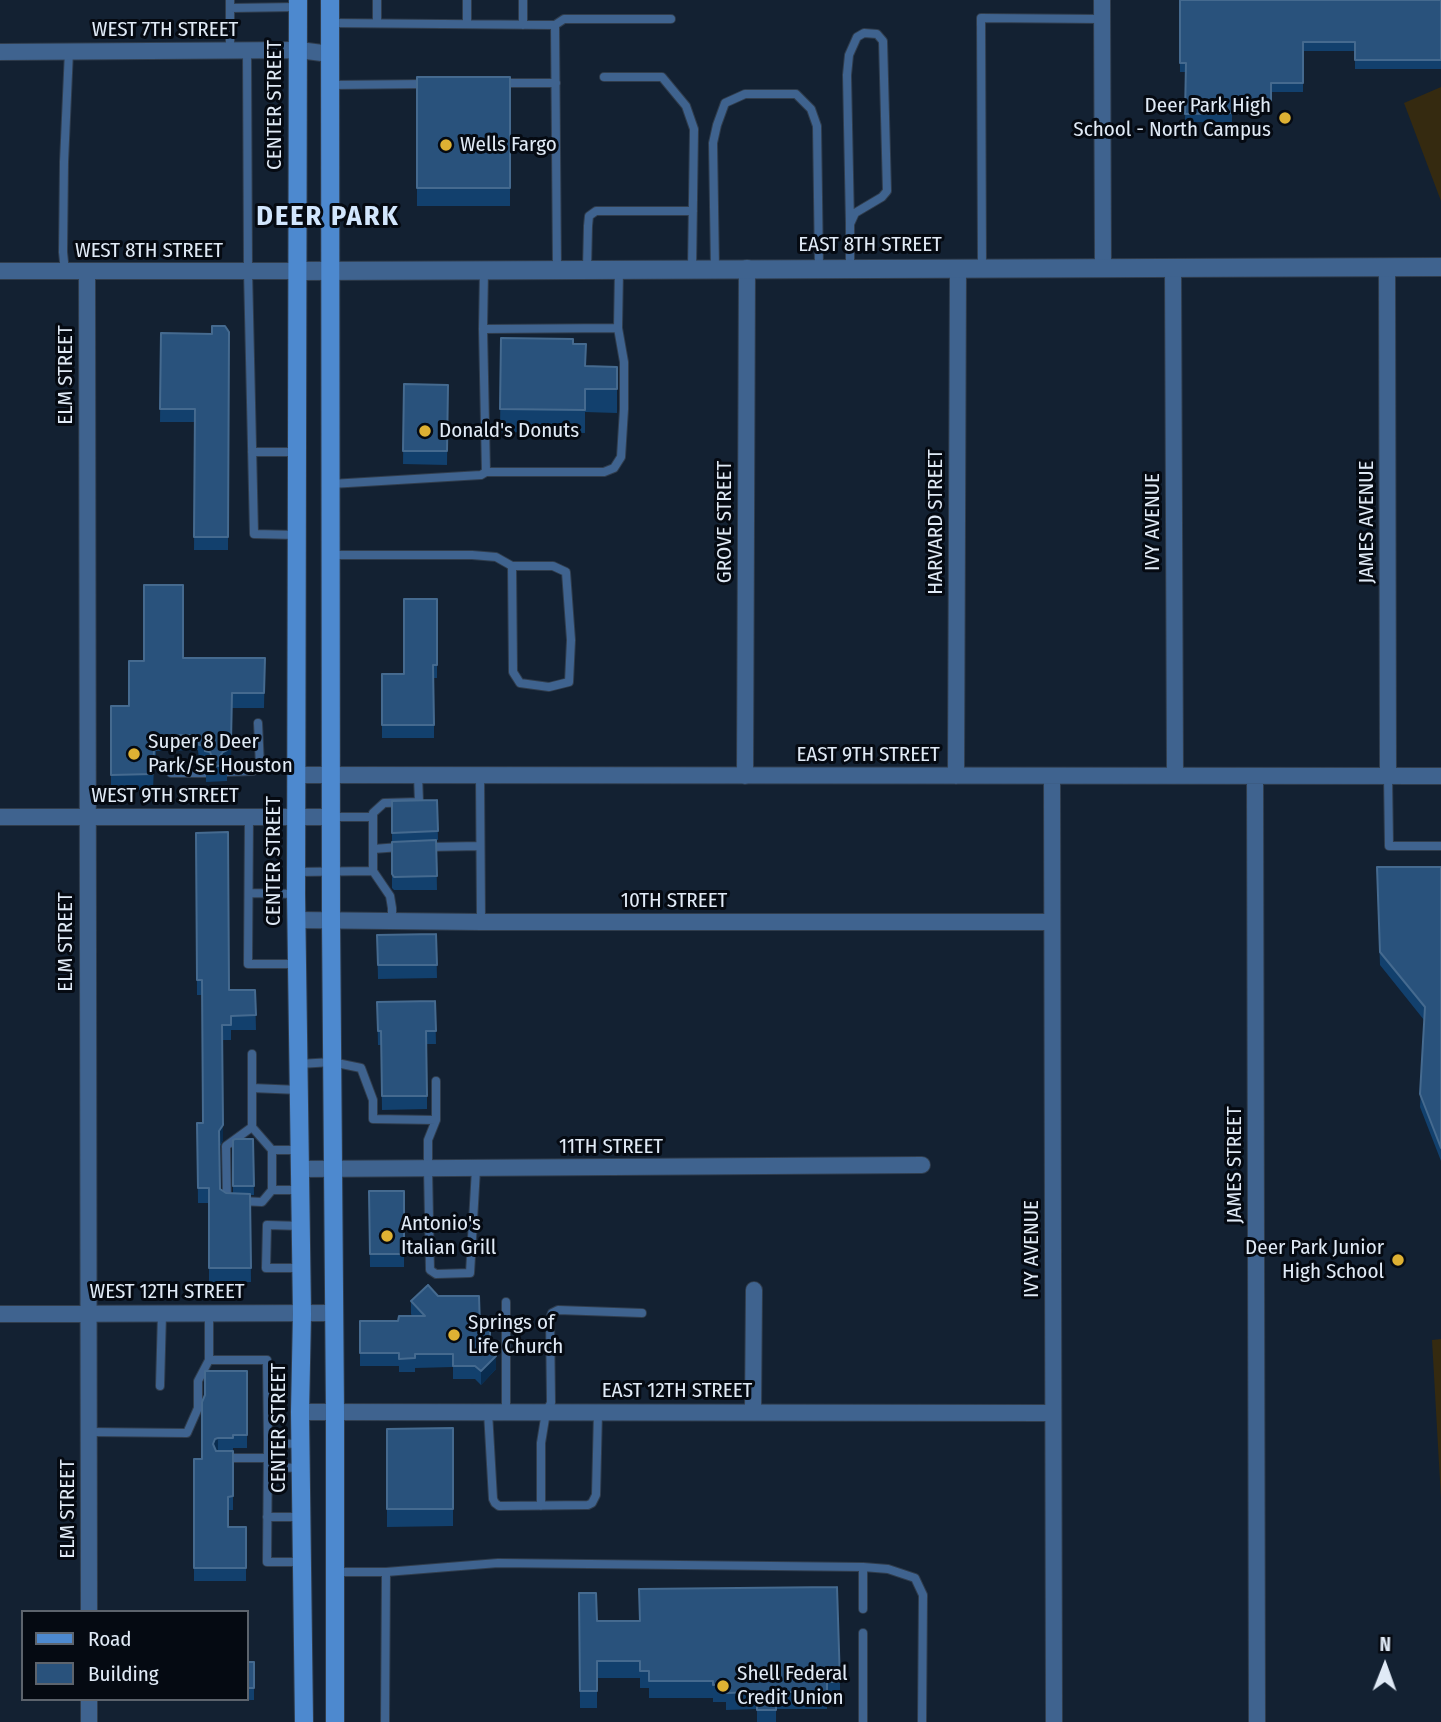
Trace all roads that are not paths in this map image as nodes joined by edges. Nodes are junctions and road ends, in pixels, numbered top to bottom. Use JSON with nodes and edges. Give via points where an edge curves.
{"nodes":[{"id":1,"x":330,"y":0,"type":"edge"},
{"id":2,"x":377,"y":0,"type":"edge"},
{"id":3,"x":467,"y":0,"type":"edge"},
{"id":4,"x":523,"y":0,"type":"edge"},
{"id":5,"x":1102,"y":0,"type":"edge"},
{"id":6,"x":298,"y":3,"type":"edge"},
{"id":7,"x":230,"y":4,"type":"edge"},
{"id":8,"x":671,"y":19,"type":"dead end"},
{"id":9,"x":1102,"y":19,"type":"junction"},
{"id":10,"x":330,"y":23,"type":"junction"},
{"id":11,"x":377,"y":23,"type":"junction"},
{"id":12,"x":467,"y":24,"type":"junction"},
{"id":13,"x":523,"y":25,"type":"junction"},
{"id":14,"x":555,"y":25,"type":"junction"},
{"id":15,"x":299,"y":50,"type":"junction"},
{"id":16,"x":69,"y":51,"type":"junction"},
{"id":17,"x":230,"y":51,"type":"junction"},
{"id":18,"x":247,"y":51,"type":"junction"},
{"id":19,"x":0,"y":52,"type":"edge"},
{"id":20,"x":330,"y":54,"type":"junction"},
{"id":21,"x":604,"y":77,"type":"dead end"},
{"id":22,"x":487,"y":83,"type":"edge"},
{"id":23,"x":555,"y":83,"type":"junction"},
{"id":24,"x":432,"y":84,"type":"edge"},
{"id":25,"x":330,"y":85,"type":"junction"},
{"id":26,"x":693,"y":211,"type":"junction"},
{"id":27,"x":850,"y":225,"type":"junction"},
{"id":28,"x":1387,"y":267,"type":"junction"},
{"id":29,"x":1441,"y":267,"type":"edge"},
{"id":30,"x":715,"y":268,"type":"junction"},
{"id":31,"x":747,"y":268,"type":"junction"},
{"id":32,"x":819,"y":268,"type":"junction"},
{"id":33,"x":850,"y":268,"type":"junction"},
{"id":34,"x":958,"y":268,"type":"junction"},
{"id":35,"x":982,"y":268,"type":"junction"},
{"id":36,"x":1103,"y":268,"type":"junction"},
{"id":37,"x":1173,"y":268,"type":"junction"},
{"id":38,"x":484,"y":269,"type":"junction"},
{"id":39,"x":558,"y":269,"type":"junction"},
{"id":40,"x":587,"y":269,"type":"junction"},
{"id":41,"x":619,"y":269,"type":"junction"},
{"id":42,"x":692,"y":269,"type":"junction"},
{"id":43,"x":0,"y":271,"type":"edge"},
{"id":44,"x":247,"y":271,"type":"junction"},
{"id":45,"x":298,"y":271,"type":"junction"},
{"id":46,"x":329,"y":271,"type":"junction"},
{"id":47,"x":65,"y":272,"type":"junction"},
{"id":48,"x":87,"y":272,"type":"junction"},
{"id":49,"x":618,"y":328,"type":"junction"},
{"id":50,"x":483,"y":329,"type":"junction"},
{"id":51,"x":297,"y":452,"type":"junction"},
{"id":52,"x":252,"y":453,"type":"junction"},
{"id":53,"x":486,"y":472,"type":"junction"},
{"id":54,"x":331,"y":484,"type":"junction"},
{"id":55,"x":297,"y":535,"type":"junction"},
{"id":56,"x":331,"y":555,"type":"junction"},
{"id":57,"x":512,"y":566,"type":"junction"},
{"id":58,"x":258,"y":723,"type":"dead end"},
{"id":59,"x":260,"y":766,"type":"junction"},
{"id":60,"x":296,"y":771,"type":"junction"},
{"id":61,"x":227,"y":772,"type":"edge"},
{"id":62,"x":206,"y":773,"type":"edge"},
{"id":63,"x":171,"y":774,"type":"dead end"},
{"id":64,"x":331,"y":775,"type":"junction"},
{"id":65,"x":418,"y":776,"type":"junction"},
{"id":66,"x":480,"y":776,"type":"junction"},
{"id":67,"x":745,"y":776,"type":"junction"},
{"id":68,"x":956,"y":776,"type":"junction"},
{"id":69,"x":1052,"y":776,"type":"junction"},
{"id":70,"x":1175,"y":776,"type":"junction"},
{"id":71,"x":1255,"y":776,"type":"junction"},
{"id":72,"x":1388,"y":776,"type":"junction"},
{"id":73,"x":1441,"y":776,"type":"edge"},
{"id":74,"x":249,"y":816,"type":"junction"},
{"id":75,"x":296,"y":816,"type":"junction"},
{"id":76,"x":0,"y":817,"type":"edge"},
{"id":77,"x":87,"y":817,"type":"junction"},
{"id":78,"x":331,"y":817,"type":"junction"},
{"id":79,"x":373,"y":817,"type":"junction"},
{"id":80,"x":481,"y":846,"type":"junction"},
{"id":81,"x":1441,"y":846,"type":"edge"},
{"id":82,"x":408,"y":847,"type":"edge"},
{"id":83,"x":420,"y":847,"type":"edge"},
{"id":84,"x":373,"y":849,"type":"junction"},
{"id":85,"x":373,"y":871,"type":"junction"},
{"id":86,"x":296,"y":872,"type":"junction"},
{"id":87,"x":331,"y":872,"type":"junction"},
{"id":88,"x":249,"y":892,"type":"junction"},
{"id":89,"x":296,"y":894,"type":"junction"},
{"id":90,"x":296,"y":920,"type":"junction"},
{"id":91,"x":331,"y":921,"type":"junction"},
{"id":92,"x":391,"y":921,"type":"junction"},
{"id":93,"x":481,"y":922,"type":"junction"},
{"id":94,"x":1052,"y":922,"type":"junction"},
{"id":95,"x":297,"y":964,"type":"junction"},
{"id":96,"x":252,"y":1054,"type":"dead end"},
{"id":97,"x":332,"y":1062,"type":"junction"},
{"id":98,"x":299,"y":1064,"type":"junction"},
{"id":99,"x":436,"y":1081,"type":"dead end"},
{"id":100,"x":252,"y":1088,"type":"junction"},
{"id":101,"x":299,"y":1090,"type":"junction"},
{"id":102,"x":436,"y":1120,"type":"junction"},
{"id":103,"x":252,"y":1128,"type":"junction"},
{"id":104,"x":272,"y":1150,"type":"junction"},
{"id":105,"x":300,"y":1150,"type":"junction"},
{"id":106,"x":922,"y":1165,"type":"dead end"},
{"id":107,"x":476,"y":1168,"type":"junction"},
{"id":108,"x":300,"y":1169,"type":"junction"},
{"id":109,"x":334,"y":1169,"type":"junction"},
{"id":110,"x":428,"y":1169,"type":"junction"},
{"id":111,"x":300,"y":1190,"type":"junction"},
{"id":112,"x":272,"y":1191,"type":"junction"},
{"id":113,"x":301,"y":1226,"type":"junction"},
{"id":114,"x":302,"y":1268,"type":"junction"},
{"id":115,"x":754,"y":1290,"type":"dead end"},
{"id":116,"x":506,"y":1302,"type":"dead end"},
{"id":117,"x":209,"y":1312,"type":"junction"},
{"id":118,"x":335,"y":1312,"type":"junction"},
{"id":119,"x":162,"y":1313,"type":"junction"},
{"id":120,"x":642,"y":1313,"type":"dead end"},
{"id":121,"x":0,"y":1314,"type":"edge"},
{"id":122,"x":88,"y":1314,"type":"junction"},
{"id":123,"x":302,"y":1314,"type":"junction"},
{"id":124,"x":209,"y":1360,"type":"junction"},
{"id":125,"x":160,"y":1386,"type":"dead end"},
{"id":126,"x":300,"y":1412,"type":"junction"},
{"id":127,"x":335,"y":1412,"type":"junction"},
{"id":128,"x":488,"y":1412,"type":"junction"},
{"id":129,"x":506,"y":1412,"type":"junction"},
{"id":130,"x":546,"y":1412,"type":"junction"},
{"id":131,"x":598,"y":1412,"type":"junction"},
{"id":132,"x":753,"y":1412,"type":"junction"},
{"id":133,"x":1053,"y":1413,"type":"junction"},
{"id":134,"x":89,"y":1432,"type":"junction"},
{"id":135,"x":268,"y":1443,"type":"junction"},
{"id":136,"x":300,"y":1444,"type":"junction"},
{"id":137,"x":219,"y":1458,"type":"edge"},
{"id":138,"x":268,"y":1463,"type":"junction"},
{"id":139,"x":301,"y":1468,"type":"junction"},
{"id":140,"x":541,"y":1506,"type":"junction"},
{"id":141,"x":267,"y":1517,"type":"junction"},
{"id":142,"x":301,"y":1517,"type":"junction"},
{"id":143,"x":302,"y":1562,"type":"junction"},
{"id":144,"x":863,"y":1567,"type":"junction"},
{"id":145,"x":335,"y":1572,"type":"junction"},
{"id":146,"x":386,"y":1572,"type":"junction"},
{"id":147,"x":863,"y":1609,"type":"dead end"},
{"id":148,"x":89,"y":1610,"type":"edge"},
{"id":149,"x":863,"y":1633,"type":"dead end"},
{"id":150,"x":89,"y":1701,"type":"edge"},
{"id":151,"x":89,"y":1722,"type":"edge"},
{"id":152,"x":304,"y":1722,"type":"edge"},
{"id":153,"x":335,"y":1722,"type":"edge"},
{"id":154,"x":385,"y":1722,"type":"edge"},
{"id":155,"x":863,"y":1722,"type":"edge"},
{"id":156,"x":922,"y":1722,"type":"edge"},
{"id":157,"x":1054,"y":1722,"type":"edge"},
{"id":158,"x":1257,"y":1722,"type":"edge"}],
"edges":[{"from":1,"to":10,"type":"main road"},
{"from":2,"to":11,"type":"lane"},
{"from":3,"to":12,"type":"lane"},
{"from":4,"to":13,"type":"lane"},
{"from":5,"to":9,"type":"street"},
{"from":6,"to":7,"type":"lane"},
{"from":6,"to":15,"type":"main road","name":"CENTER STREET"},
{"from":7,"to":17,"type":"lane"},
{"from":8,"to":14,"type":"lane","via":[[564,19]]},
{"from":9,"to":35,"type":"lane","via":[[981,18]]},
{"from":9,"to":36,"type":"street"},
{"from":10,"to":11,"type":"lane"},
{"from":10,"to":20,"type":"main road"},
{"from":11,"to":12,"type":"lane"},
{"from":12,"to":13,"type":"lane"},
{"from":13,"to":14,"type":"lane"},
{"from":14,"to":23,"type":"lane"},
{"from":15,"to":18,"type":"street","name":"WEST 7TH STREET"},
{"from":15,"to":20,"type":"street","name":"WEST 7TH STREET"},
{"from":15,"to":45,"type":"main road","name":"CENTER STREET"},
{"from":16,"to":17,"type":"street","name":"WEST 7TH STREET"},
{"from":16,"to":19,"type":"street","name":"WEST 7TH STREET"},
{"from":16,"to":47,"type":"lane"},
{"from":17,"to":18,"type":"street","name":"WEST 7TH STREET"},
{"from":18,"to":44,"type":"lane"},
{"from":20,"to":25,"type":"main road"},
{"from":21,"to":26,"type":"lane","via":[[662,77],[686,106],[694,130]]},
{"from":22,"to":23,"type":"lane"},
{"from":23,"to":39,"type":"lane"},
{"from":24,"to":25,"type":"lane"},
{"from":25,"to":46,"type":"main road"},
{"from":26,"to":40,"type":"lane","via":[[596,211],[587,226]]},
{"from":26,"to":42,"type":"lane"},
{"from":27,"to":27,"type":"lane","via":[[855,213],[887,191],[883,41],[877,34],[857,37],[849,55]]},
{"from":27,"to":33,"type":"lane"},
{"from":28,"to":29,"type":"street","name":"EAST 8TH STREET"},
{"from":28,"to":37,"type":"street","name":"EAST 8TH STREET"},
{"from":28,"to":72,"type":"street","name":"JAMES AVENUE"},
{"from":30,"to":31,"type":"street","name":"EAST 8TH STREET"},
{"from":30,"to":32,"type":"lane","via":[[713,143],[725,103],[746,94],[796,94],[811,109],[817,126]]},
{"from":30,"to":42,"type":"street","name":"EAST 8TH STREET"},
{"from":31,"to":32,"type":"street","name":"EAST 8TH STREET"},
{"from":31,"to":67,"type":"street","name":"GROVE STREET"},
{"from":32,"to":33,"type":"street","name":"EAST 8TH STREET"},
{"from":33,"to":34,"type":"street","name":"EAST 8TH STREET"},
{"from":34,"to":35,"type":"street","name":"EAST 8TH STREET"},
{"from":34,"to":68,"type":"street","name":"HARVARD STREET"},
{"from":35,"to":36,"type":"street","name":"EAST 8TH STREET"},
{"from":36,"to":37,"type":"street","name":"EAST 8TH STREET"},
{"from":37,"to":70,"type":"street","name":"IVY AVENUE"},
{"from":38,"to":39,"type":"street","name":"EAST 8TH STREET"},
{"from":38,"to":46,"type":"street","name":"EAST 8TH STREET"},
{"from":38,"to":50,"type":"lane"},
{"from":39,"to":40,"type":"street","name":"EAST 8TH STREET"},
{"from":40,"to":41,"type":"street","name":"EAST 8TH STREET"},
{"from":41,"to":42,"type":"street","name":"EAST 8TH STREET"},
{"from":41,"to":49,"type":"lane"},
{"from":43,"to":47,"type":"street","name":"WEST 8TH STREET"},
{"from":44,"to":45,"type":"street","name":"WEST 8TH STREET"},
{"from":44,"to":48,"type":"street","name":"WEST 8TH STREET"},
{"from":44,"to":52,"type":"lane"},
{"from":45,"to":46,"type":"street","name":"EAST 8TH STREET"},
{"from":45,"to":51,"type":"main road","name":"CENTER STREET"},
{"from":46,"to":54,"type":"main road"},
{"from":47,"to":48,"type":"street","name":"WEST 8TH STREET"},
{"from":48,"to":77,"type":"street","name":"ELM STREET"},
{"from":49,"to":50,"type":"lane"},
{"from":49,"to":53,"type":"lane","via":[[624,397],[621,457],[614,468]]},
{"from":50,"to":53,"type":"lane"},
{"from":51,"to":52,"type":"lane"},
{"from":51,"to":55,"type":"main road","name":"CENTER STREET"},
{"from":52,"to":55,"type":"lane","via":[[254,534]]},
{"from":53,"to":54,"type":"lane"},
{"from":54,"to":56,"type":"main road"},
{"from":55,"to":60,"type":"main road","name":"CENTER STREET"},
{"from":56,"to":57,"type":"lane","via":[[472,555],[496,557]]},
{"from":56,"to":64,"type":"main road"},
{"from":57,"to":57,"type":"lane","via":[[513,671],[520,683],[549,687],[569,681],[566,572],[553,566]]},
{"from":58,"to":59,"type":"lane"},
{"from":59,"to":60,"type":"lane"},
{"from":59,"to":61,"type":"lane","via":[[253,771]]},
{"from":60,"to":64,"type":"street","name":"EAST 9TH STREET"},
{"from":60,"to":75,"type":"main road","name":"CENTER STREET"},
{"from":62,"to":63,"type":"lane"},
{"from":64,"to":65,"type":"street","name":"EAST 9TH STREET"},
{"from":64,"to":78,"type":"main road"},
{"from":65,"to":66,"type":"street","name":"EAST 9TH STREET"},
{"from":65,"to":79,"type":"lane","via":[[419,802],[384,803]]},
{"from":66,"to":67,"type":"street","name":"EAST 9TH STREET"},
{"from":66,"to":80,"type":"lane"},
{"from":67,"to":68,"type":"street","name":"EAST 9TH STREET"},
{"from":68,"to":69,"type":"street","name":"EAST 9TH STREET"},
{"from":69,"to":70,"type":"street","name":"EAST 9TH STREET"},
{"from":69,"to":94,"type":"street","name":"IVY AVENUE"},
{"from":70,"to":71,"type":"street","name":"EAST 9TH STREET"},
{"from":71,"to":72,"type":"street","name":"EAST 9TH STREET"},
{"from":71,"to":158,"type":"street","name":"JAMES STREET"},
{"from":72,"to":73,"type":"street","name":"EAST 9TH STREET"},
{"from":72,"to":81,"type":"lane","via":[[1389,846]]},
{"from":74,"to":75,"type":"street","name":"WEST 9TH STREET"},
{"from":74,"to":77,"type":"street","name":"WEST 9TH STREET"},
{"from":74,"to":88,"type":"lane"},
{"from":75,"to":78,"type":"street","name":"WEST 9TH STREET"},
{"from":75,"to":86,"type":"main road","name":"CENTER STREET"},
{"from":76,"to":77,"type":"street","name":"WEST 9TH STREET"},
{"from":77,"to":122,"type":"street","name":"ELM STREET"},
{"from":78,"to":79,"type":"lane"},
{"from":78,"to":87,"type":"main road"},
{"from":79,"to":84,"type":"lane"},
{"from":80,"to":83,"type":"lane"},
{"from":80,"to":93,"type":"lane"},
{"from":82,"to":84,"type":"lane"},
{"from":84,"to":85,"type":"lane"},
{"from":85,"to":87,"type":"lane"},
{"from":85,"to":92,"type":"lane","via":[[390,896]]},
{"from":86,"to":87,"type":"lane"},
{"from":86,"to":89,"type":"main road","name":"CENTER STREET"},
{"from":87,"to":91,"type":"main road"},
{"from":88,"to":89,"type":"lane"},
{"from":88,"to":95,"type":"lane","via":[[248,964]]},
{"from":89,"to":90,"type":"main road","name":"CENTER STREET"},
{"from":90,"to":91,"type":"street","name":"10TH STREET"},
{"from":90,"to":95,"type":"main road","name":"CENTER STREET"},
{"from":91,"to":92,"type":"street","name":"10TH STREET"},
{"from":91,"to":97,"type":"main road"},
{"from":92,"to":93,"type":"street","name":"10TH STREET"},
{"from":93,"to":94,"type":"street","name":"10TH STREET"},
{"from":94,"to":133,"type":"street","name":"IVY AVENUE"},
{"from":95,"to":98,"type":"main road","name":"CENTER STREET"},
{"from":96,"to":100,"type":"lane"},
{"from":97,"to":98,"type":"lane"},
{"from":97,"to":102,"type":"lane","via":[[361,1068],[373,1100],[373,1119]]},
{"from":97,"to":109,"type":"main road"},
{"from":98,"to":101,"type":"main road","name":"CENTER STREET"},
{"from":99,"to":102,"type":"lane"},
{"from":100,"to":101,"type":"lane"},
{"from":100,"to":103,"type":"lane"},
{"from":101,"to":105,"type":"main road","name":"CENTER STREET"},
{"from":102,"to":110,"type":"lane","via":[[428,1140]]},
{"from":103,"to":104,"type":"lane"},
{"from":103,"to":112,"type":"lane","via":[[226,1146],[226,1201],[262,1202]]},
{"from":104,"to":105,"type":"lane"},
{"from":104,"to":112,"type":"lane"},
{"from":105,"to":108,"type":"main road","name":"CENTER STREET"},
{"from":106,"to":107,"type":"street","name":"11TH STREET"},
{"from":107,"to":110,"type":"street","name":"11TH STREET"},
{"from":107,"to":110,"type":"lane","via":[[470,1273],[436,1274],[430,1270]]},
{"from":108,"to":109,"type":"street","name":"11TH STREET"},
{"from":108,"to":111,"type":"main road","name":"CENTER STREET"},
{"from":109,"to":110,"type":"street","name":"11TH STREET"},
{"from":109,"to":118,"type":"main road"},
{"from":111,"to":112,"type":"lane"},
{"from":111,"to":113,"type":"main road","name":"CENTER STREET"},
{"from":113,"to":114,"type":"main road","name":"CENTER STREET"},
{"from":113,"to":114,"type":"lane","via":[[267,1225],[266,1268]]},
{"from":114,"to":123,"type":"main road","name":"CENTER STREET"},
{"from":115,"to":132,"type":"street"},
{"from":116,"to":129,"type":"lane"},
{"from":117,"to":119,"type":"street","name":"WEST 12TH STREET"},
{"from":117,"to":123,"type":"street","name":"WEST 12TH STREET"},
{"from":117,"to":124,"type":"lane"},
{"from":118,"to":123,"type":"street","name":"WEST 12TH STREET"},
{"from":118,"to":127,"type":"main road"},
{"from":119,"to":122,"type":"street","name":"WEST 12TH STREET"},
{"from":119,"to":125,"type":"lane"},
{"from":120,"to":130,"type":"lane","via":[[552,1313],[551,1403]]},
{"from":121,"to":122,"type":"street","name":"WEST 12TH STREET"},
{"from":122,"to":134,"type":"street","name":"ELM STREET"},
{"from":123,"to":126,"type":"main road","name":"CENTER STREET"},
{"from":124,"to":134,"type":"lane","via":[[198,1381],[198,1408],[187,1433]]},
{"from":124,"to":135,"type":"lane","via":[[267,1360]]},
{"from":126,"to":127,"type":"street","name":"EAST 12TH STREET"},
{"from":126,"to":136,"type":"main road","name":"CENTER STREET"},
{"from":127,"to":128,"type":"street","name":"EAST 12TH STREET"},
{"from":127,"to":145,"type":"main road"},
{"from":128,"to":129,"type":"street","name":"EAST 12TH STREET"},
{"from":128,"to":140,"type":"lane","via":[[495,1503]]},
{"from":129,"to":130,"type":"street","name":"EAST 12TH STREET"},
{"from":130,"to":131,"type":"street","name":"EAST 12TH STREET"},
{"from":130,"to":140,"type":"lane"},
{"from":131,"to":132,"type":"street","name":"EAST 12TH STREET"},
{"from":131,"to":140,"type":"lane","via":[[594,1500],[589,1505]]},
{"from":132,"to":133,"type":"street","name":"EAST 12TH STREET"},
{"from":133,"to":157,"type":"street","name":"IVY AVENUE"},
{"from":134,"to":148,"type":"street","name":"ELM STREET"},
{"from":135,"to":136,"type":"lane"},
{"from":135,"to":138,"type":"lane"},
{"from":136,"to":139,"type":"main road","name":"CENTER STREET"},
{"from":137,"to":138,"type":"lane"},
{"from":138,"to":139,"type":"lane"},
{"from":138,"to":141,"type":"lane"},
{"from":139,"to":142,"type":"main road","name":"CENTER STREET"},
{"from":141,"to":142,"type":"lane"},
{"from":141,"to":143,"type":"lane","via":[[267,1562]]},
{"from":142,"to":143,"type":"main road","name":"CENTER STREET"},
{"from":143,"to":152,"type":"main road","name":"CENTER STREET"},
{"from":144,"to":146,"type":"lane","via":[[498,1563]]},
{"from":144,"to":147,"type":"lane"},
{"from":144,"to":156,"type":"lane","via":[[915,1578],[923,1595]]},
{"from":145,"to":146,"type":"lane"},
{"from":145,"to":153,"type":"main road"},
{"from":146,"to":154,"type":"lane"},
{"from":149,"to":155,"type":"lane"},
{"from":150,"to":151,"type":"street"}]}
